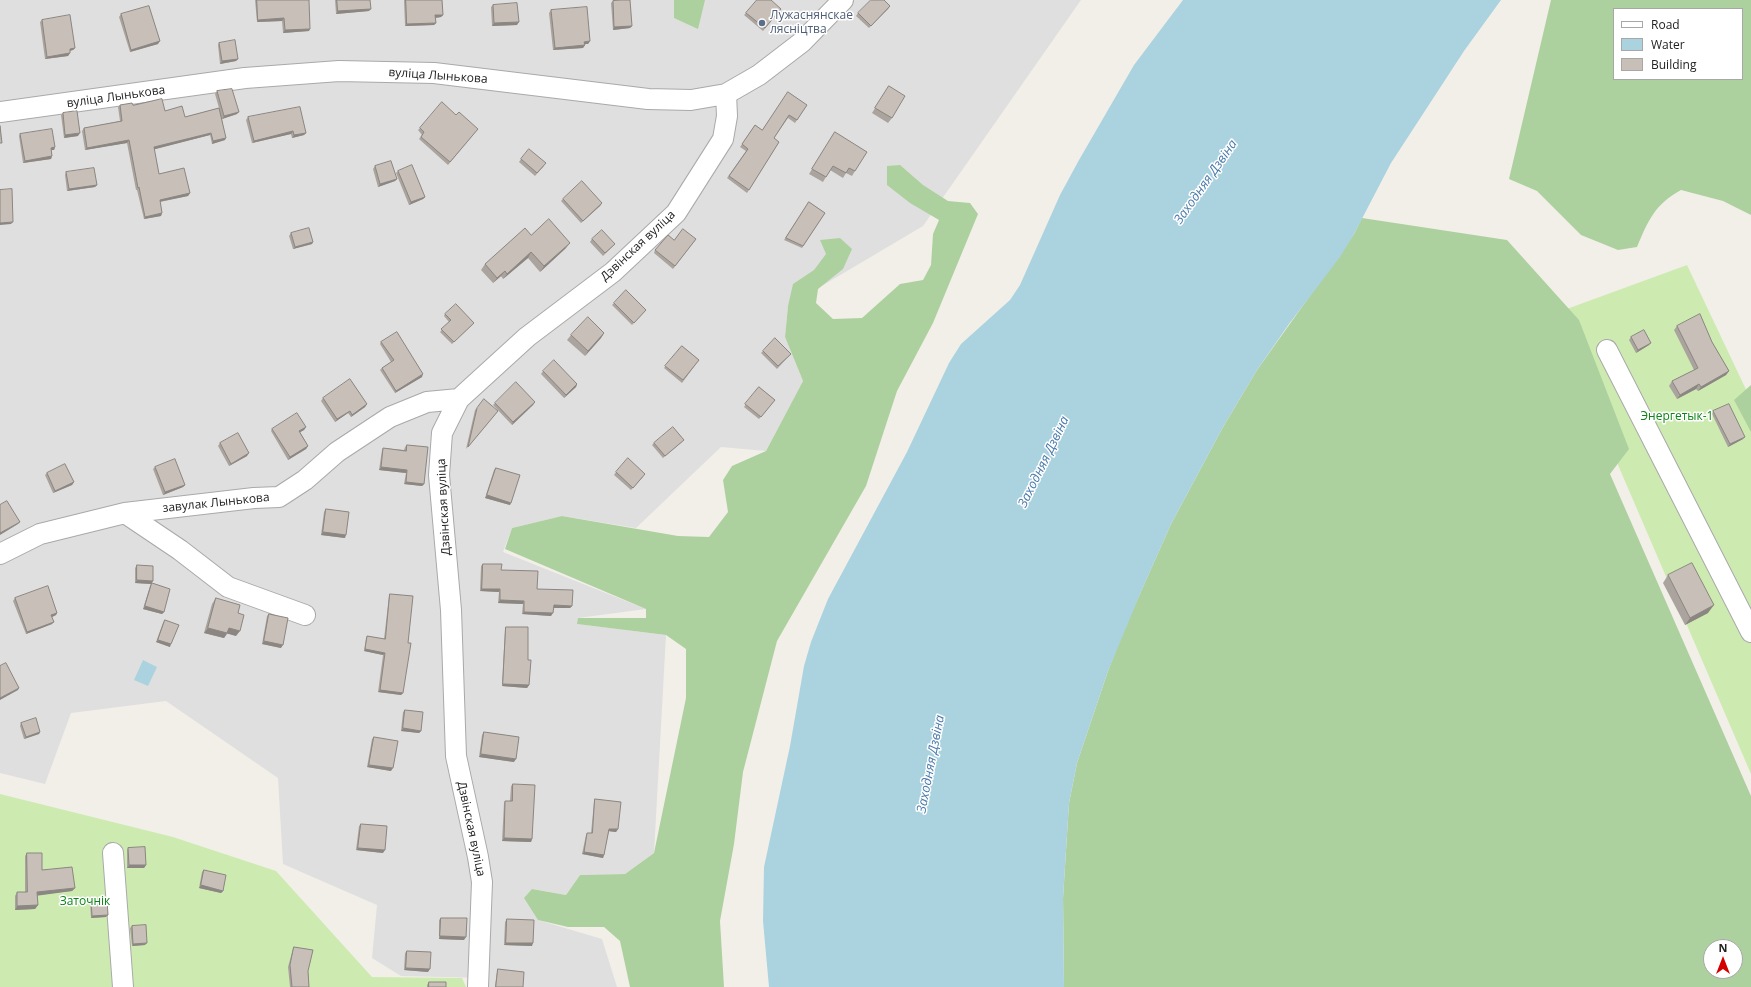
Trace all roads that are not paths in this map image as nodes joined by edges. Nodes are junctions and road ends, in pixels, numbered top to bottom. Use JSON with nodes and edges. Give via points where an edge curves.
{"nodes":[{"id":1,"x":843,"y":0,"type":"edge"},
{"id":2,"x":726,"y":94,"type":"junction"},
{"id":3,"x":0,"y":112,"type":"edge"},
{"id":4,"x":1607,"y":350,"type":"dead end"},
{"id":5,"x":459,"y":399,"type":"junction"},
{"id":6,"x":125,"y":513,"type":"junction"},
{"id":7,"x":0,"y":554,"type":"edge"},
{"id":8,"x":305,"y":615,"type":"dead end"},
{"id":9,"x":1751,"y":632,"type":"edge"},
{"id":10,"x":113,"y":853,"type":"dead end"},
{"id":11,"x":123,"y":987,"type":"edge"},
{"id":12,"x":478,"y":987,"type":"edge"}],
"edges":[{"from":1,"to":2,"type":"street","name":"вуліца Лынькова","via":[[802,42],[759,75]]},
{"from":2,"to":3,"type":"street","name":"вуліца Лынькова","via":[[691,100],[648,99],[434,73],[339,71],[245,78]]},
{"from":2,"to":5,"type":"street","name":"Дзвінская вуліца","via":[[727,116],[723,139],[676,213],[613,272],[527,337]]},
{"from":4,"to":9,"type":"street"},
{"from":5,"to":6,"type":"street","name":"завулак Лынькова","via":[[427,402],[390,417],[338,452],[305,480],[279,497]]},
{"from":5,"to":12,"type":"street","name":"Дзвінская вуліца","via":[[442,433],[439,475],[451,610],[456,756],[482,882]]},
{"from":6,"to":7,"type":"street","name":"завулак Лынькова","via":[[40,534]]},
{"from":6,"to":8,"type":"street","via":[[180,550],[228,587]]},
{"from":10,"to":11,"type":"street"}]}
